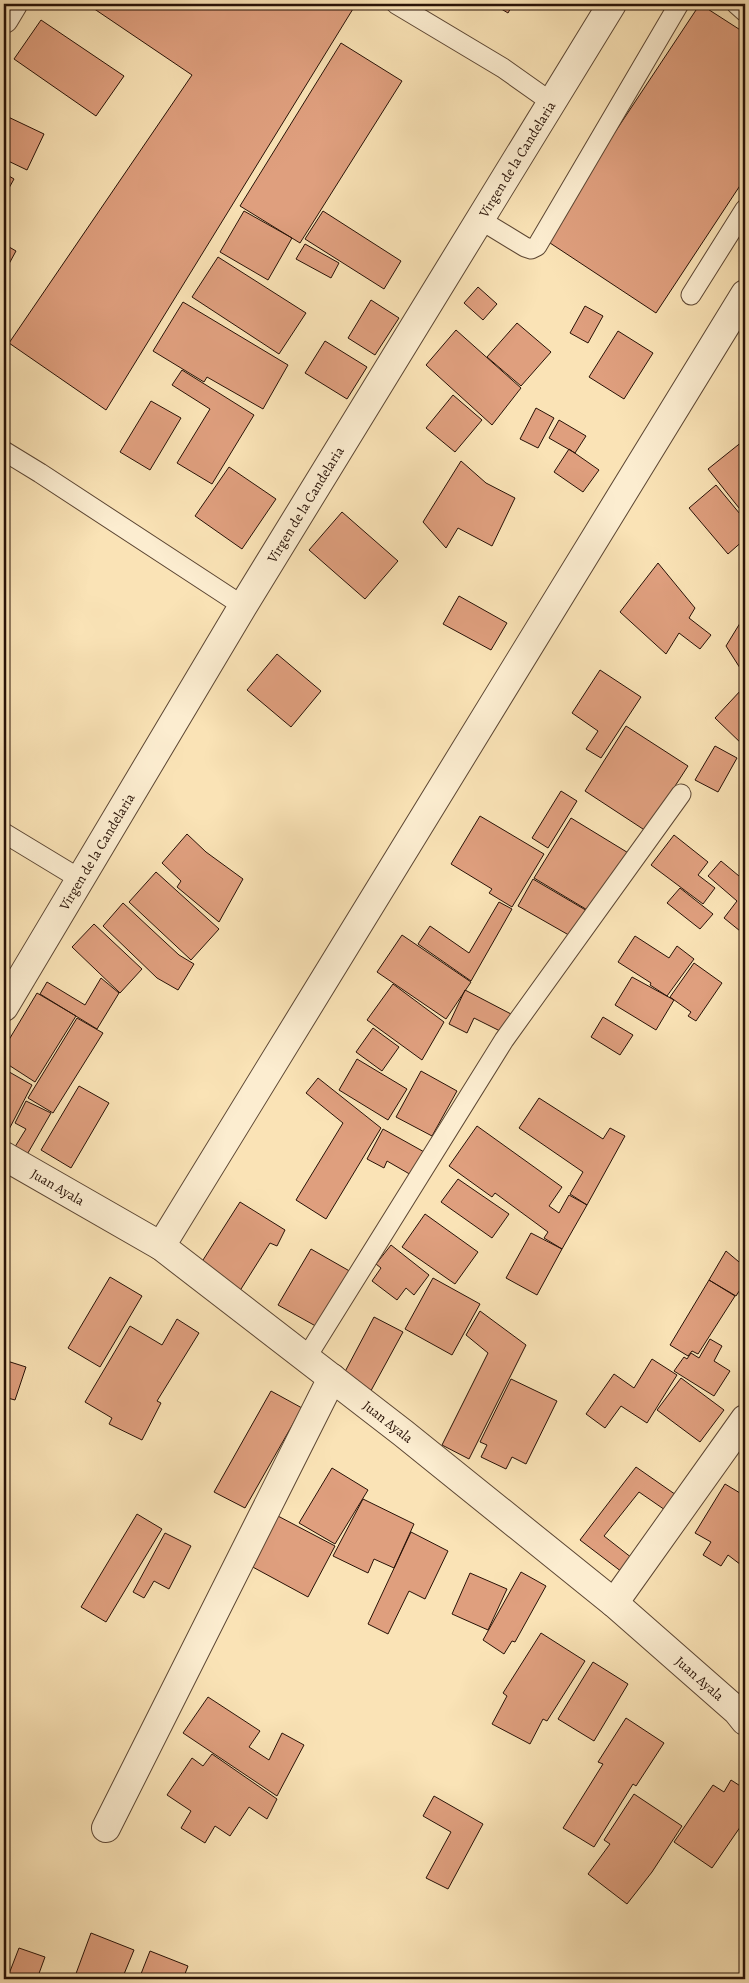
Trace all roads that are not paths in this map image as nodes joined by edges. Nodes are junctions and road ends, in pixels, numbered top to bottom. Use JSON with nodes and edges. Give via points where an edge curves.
{"nodes":[{"id":1,"x":13,"y":4,"type":"edge"},
{"id":2,"x":396,"y":4,"type":"edge"},
{"id":3,"x":612,"y":4,"type":"edge"},
{"id":4,"x":679,"y":4,"type":"edge"},
{"id":5,"x":736,"y":4,"type":"edge"},
{"id":6,"x":745,"y":12,"type":"edge"},
{"id":7,"x":4,"y":19,"type":"edge"},
{"id":8,"x":551,"y":102,"type":"junction"},
{"id":9,"x":745,"y":209,"type":"edge"},
{"id":10,"x":479,"y":219,"type":"junction"},
{"id":11,"x":745,"y":294,"type":"edge"},
{"id":12,"x":691,"y":295,"type":"dead end"},
{"id":13,"x":4,"y":451,"type":"edge"},
{"id":14,"x":243,"y":606,"type":"junction"},
{"id":15,"x":681,"y":794,"type":"dead end"},
{"id":16,"x":4,"y":833,"type":"edge"},
{"id":17,"x":80,"y":879,"type":"junction"},
{"id":18,"x":4,"y":1007,"type":"edge"},
{"id":19,"x":4,"y":1156,"type":"edge"},
{"id":20,"x":161,"y":1246,"type":"junction"},
{"id":21,"x":306,"y":1358,"type":"junction"},
{"id":22,"x":332,"y":1378,"type":"junction"},
{"id":23,"x":745,"y":1419,"type":"edge"},
{"id":24,"x":614,"y":1603,"type":"junction"},
{"id":25,"x":745,"y":1721,"type":"edge"},
{"id":26,"x":106,"y":1828,"type":"dead end"}],
"edges":[{"from":1,"to":7,"type":"street"},
{"from":2,"to":8,"type":"lane","via":[[503,68]]},
{"from":3,"to":8,"type":"street","name":"Virgen de la Candelaria"},
{"from":4,"to":10,"type":"lane","via":[[536,246],[531,249],[525,247]]},
{"from":5,"to":6,"type":"lane"},
{"from":8,"to":10,"type":"street","name":"Virgen de la Candelaria"},
{"from":9,"to":12,"type":"lane"},
{"from":10,"to":14,"type":"street","name":"Virgen de la Candelaria"},
{"from":11,"to":20,"type":"street"},
{"from":13,"to":14,"type":"lane"},
{"from":14,"to":17,"type":"street","name":"Virgen de la Candelaria"},
{"from":15,"to":21,"type":"lane","via":[[504,1040]]},
{"from":16,"to":17,"type":"lane"},
{"from":17,"to":18,"type":"street","name":"Virgen de la Candelaria"},
{"from":19,"to":20,"type":"street","name":"Juan Ayala"},
{"from":20,"to":21,"type":"street","name":"Juan Ayala"},
{"from":21,"to":22,"type":"street","name":"Juan Ayala"},
{"from":22,"to":24,"type":"street","name":"Juan Ayala"},
{"from":22,"to":26,"type":"street"},
{"from":23,"to":24,"type":"street"},
{"from":24,"to":25,"type":"street","name":"Juan Ayala"}]}
